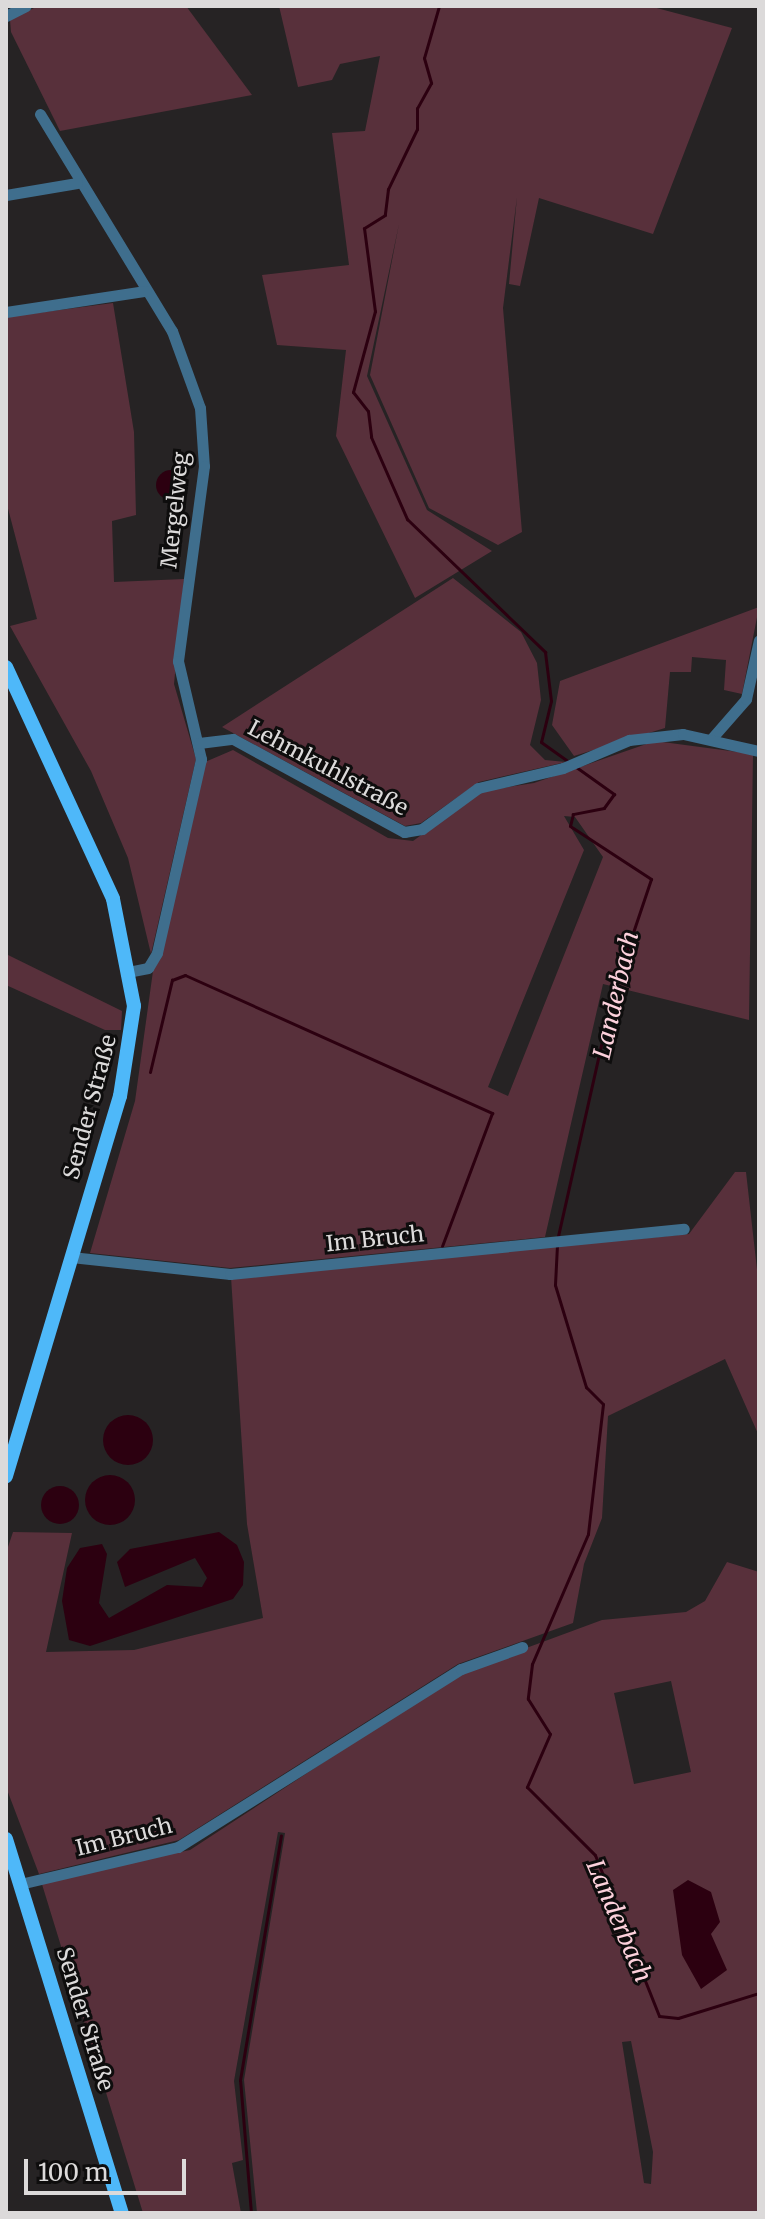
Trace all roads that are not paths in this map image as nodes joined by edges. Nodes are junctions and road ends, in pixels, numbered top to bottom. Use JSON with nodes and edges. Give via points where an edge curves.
{"nodes":[{"id":1,"x":26,"y":6,"type":"edge"},
{"id":2,"x":6,"y":16,"type":"edge"},
{"id":3,"x":40,"y":114,"type":"dead end"},
{"id":4,"x":77,"y":183,"type":"junction"},
{"id":5,"x":6,"y":195,"type":"edge"},
{"id":6,"x":145,"y":291,"type":"junction"},
{"id":7,"x":6,"y":312,"type":"edge"},
{"id":8,"x":759,"y":640,"type":"edge"},
{"id":9,"x":6,"y":667,"type":"edge"},
{"id":10,"x":712,"y":738,"type":"junction"},
{"id":11,"x":199,"y":743,"type":"junction"},
{"id":12,"x":759,"y":751,"type":"edge"},
{"id":13,"x":132,"y":971,"type":"junction"},
{"id":14,"x":684,"y":1229,"type":"dead end"},
{"id":15,"x":71,"y":1257,"type":"junction"},
{"id":16,"x":6,"y":1476,"type":"edge"},
{"id":17,"x":522,"y":1647,"type":"dead end"},
{"id":18,"x":6,"y":1839,"type":"edge"},
{"id":19,"x":20,"y":1884,"type":"junction"},
{"id":20,"x":122,"y":2213,"type":"edge"}],
"edges":[{"from":1,"to":2,"type":"street"},
{"from":3,"to":4,"type":"street","name":"Mergelweg"},
{"from":4,"to":5,"type":"street"},
{"from":4,"to":6,"type":"street","name":"Mergelweg"},
{"from":6,"to":7,"type":"street"},
{"from":6,"to":11,"type":"street","name":"Mergelweg","via":[[186,359],[200,408],[204,466],[178,661]]},
{"from":8,"to":10,"type":"street","via":[[746,699]]},
{"from":9,"to":13,"type":"main road","name":"Sender Straße","via":[[113,899]]},
{"from":10,"to":11,"type":"street","name":"Lehmkuhlstraße","via":[[629,740],[563,768],[478,788],[422,829],[404,832],[233,739]]},
{"from":10,"to":12,"type":"street","name":"Lehmkuhlstraße"},
{"from":11,"to":13,"type":"street","via":[[201,759],[157,953],[148,968]]},
{"from":13,"to":15,"type":"main road","name":"Sender Straße","via":[[126,1067]]},
{"from":14,"to":15,"type":"street","name":"Im Bruch","via":[[230,1274]]},
{"from":15,"to":16,"type":"main road","name":"Sender Straße"},
{"from":17,"to":19,"type":"street","name":"Im Bruch","via":[[461,1669],[178,1847]]},
{"from":18,"to":19,"type":"main road","name":"Sender Straße"},
{"from":19,"to":20,"type":"main road","name":"Sender Straße"}]}
